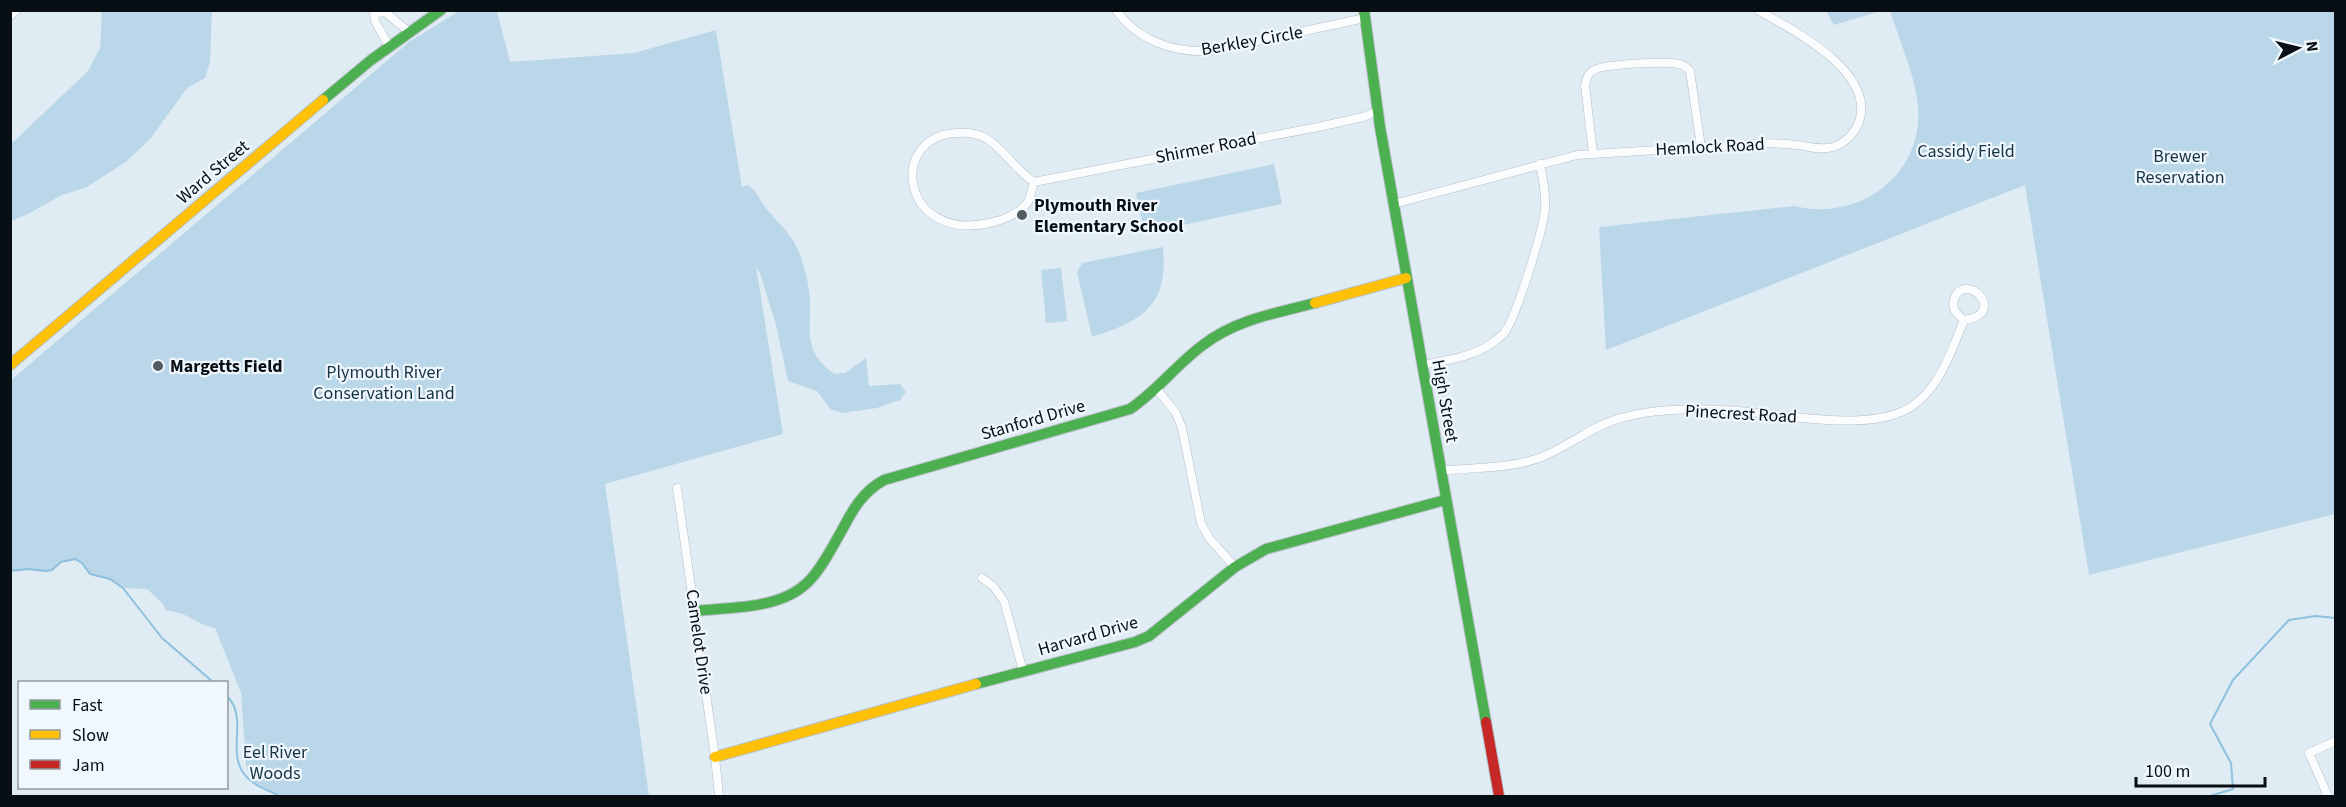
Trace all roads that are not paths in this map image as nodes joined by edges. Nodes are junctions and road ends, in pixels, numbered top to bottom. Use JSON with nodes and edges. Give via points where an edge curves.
{"nodes":[{"id":1,"x":17,"y":10,"type":"edge"},
{"id":2,"x":441,"y":10,"type":"edge"},
{"id":3,"x":1116,"y":10,"type":"edge"},
{"id":4,"x":1758,"y":10,"type":"edge"},
{"id":5,"x":374,"y":11,"type":"edge"},
{"id":6,"x":1364,"y":14,"type":"edge"},
{"id":7,"x":10,"y":16,"type":"edge"},
{"id":8,"x":409,"y":32,"type":"junction"},
{"id":9,"x":389,"y":46,"type":"junction"},
{"id":10,"x":1378,"y":111,"type":"junction"},
{"id":11,"x":1701,"y":147,"type":"junction"},
{"id":12,"x":1593,"y":153,"type":"junction"},
{"id":13,"x":1540,"y":164,"type":"junction"},
{"id":14,"x":1034,"y":182,"type":"junction"},
{"id":15,"x":1394,"y":204,"type":"junction"},
{"id":16,"x":1406,"y":278,"type":"junction"},
{"id":17,"x":1964,"y":320,"type":"junction"},
{"id":18,"x":10,"y":365,"type":"edge"},
{"id":19,"x":1422,"y":365,"type":"junction"},
{"id":20,"x":1156,"y":388,"type":"junction"},
{"id":21,"x":1440,"y":471,"type":"junction"},
{"id":22,"x":676,"y":488,"type":"dead end"},
{"id":23,"x":1445,"y":500,"type":"junction"},
{"id":24,"x":1235,"y":567,"type":"junction"},
{"id":25,"x":982,"y":578,"type":"dead end"},
{"id":26,"x":694,"y":611,"type":"junction"},
{"id":27,"x":1023,"y":671,"type":"junction"},
{"id":28,"x":2336,"y":741,"type":"edge"},
{"id":29,"x":715,"y":757,"type":"junction"},
{"id":30,"x":719,"y":796,"type":"edge"},
{"id":31,"x":1498,"y":796,"type":"edge"},
{"id":32,"x":2328,"y":796,"type":"edge"}],
"edges":[{"from":1,"to":7,"type":"street"},
{"from":2,"to":8,"type":"street","name":"Ward Street"},
{"from":3,"to":6,"type":"street","name":"Berkley Circle","via":[[1148,39],[1180,51],[1195,52]]},
{"from":4,"to":11,"type":"street","name":"Hemlock Road","via":[[1817,45],[1838,63],[1859,98],[1858,124],[1845,141],[1824,148],[1767,143]]},
{"from":5,"to":8,"type":"street","via":[[385,12]]},
{"from":5,"to":9,"type":"street","via":[[375,21]]},
{"from":6,"to":10,"type":"street","name":"High Street"},
{"from":8,"to":9,"type":"street","name":"Ward Street"},
{"from":9,"to":18,"type":"street","name":"Ward Street"},
{"from":10,"to":14,"type":"street","name":"Shirmer Road","via":[[1318,127]]},
{"from":10,"to":15,"type":"street","name":"High Street"},
{"from":11,"to":12,"type":"street","name":"Hemlock Road"},
{"from":11,"to":12,"type":"street","via":[[1690,71],[1678,63],[1605,66],[1588,75],[1585,85]]},
{"from":12,"to":13,"type":"street","name":"Hemlock Road"},
{"from":13,"to":15,"type":"street","name":"Hemlock Road"},
{"from":13,"to":19,"type":"street","via":[[1545,210],[1505,332],[1468,356]]},
{"from":14,"to":14,"type":"street","via":[[1022,175],[988,139],[963,132],[934,137],[919,151],[913,168],[919,201],[933,217],[951,225],[981,225],[1012,215],[1028,201]]},
{"from":15,"to":16,"type":"street","name":"High Street"},
{"from":16,"to":19,"type":"street","name":"High Street"},
{"from":16,"to":20,"type":"street","name":"Stanford Drive","via":[[1231,327],[1202,345]]},
{"from":17,"to":17,"type":"street","name":"Pinecrest Road","via":[[1983,312],[1984,303],[1973,289],[1963,290],[1953,303],[1955,312]]},
{"from":17,"to":21,"type":"street","name":"Pinecrest Road","via":[[1941,373],[1922,398],[1902,412],[1861,420],[1722,410],[1647,413],[1604,424],[1538,459]]},
{"from":19,"to":21,"type":"street","name":"High Street"},
{"from":20,"to":24,"type":"street","via":[[1176,413],[1182,428],[1201,523]]},
{"from":20,"to":26,"type":"street","name":"Stanford Drive","via":[[1130,409],[1117,414],[884,480],[861,498],[818,572],[802,588],[779,599]]},
{"from":21,"to":23,"type":"street","name":"High Street"},
{"from":22,"to":26,"type":"street","name":"Camelot Drive"},
{"from":23,"to":24,"type":"street","name":"Harvard Drive","via":[[1286,542]]},
{"from":23,"to":31,"type":"street","name":"High Street"},
{"from":24,"to":27,"type":"street","name":"Harvard Drive","via":[[1149,636]]},
{"from":25,"to":27,"type":"street","via":[[1000,593],[1004,602]]},
{"from":26,"to":29,"type":"street","name":"Camelot Drive"},
{"from":27,"to":29,"type":"street","name":"Harvard Drive"},
{"from":28,"to":32,"type":"street","via":[[2308,753]]},
{"from":29,"to":30,"type":"street","name":"Camelot Drive"}]}
